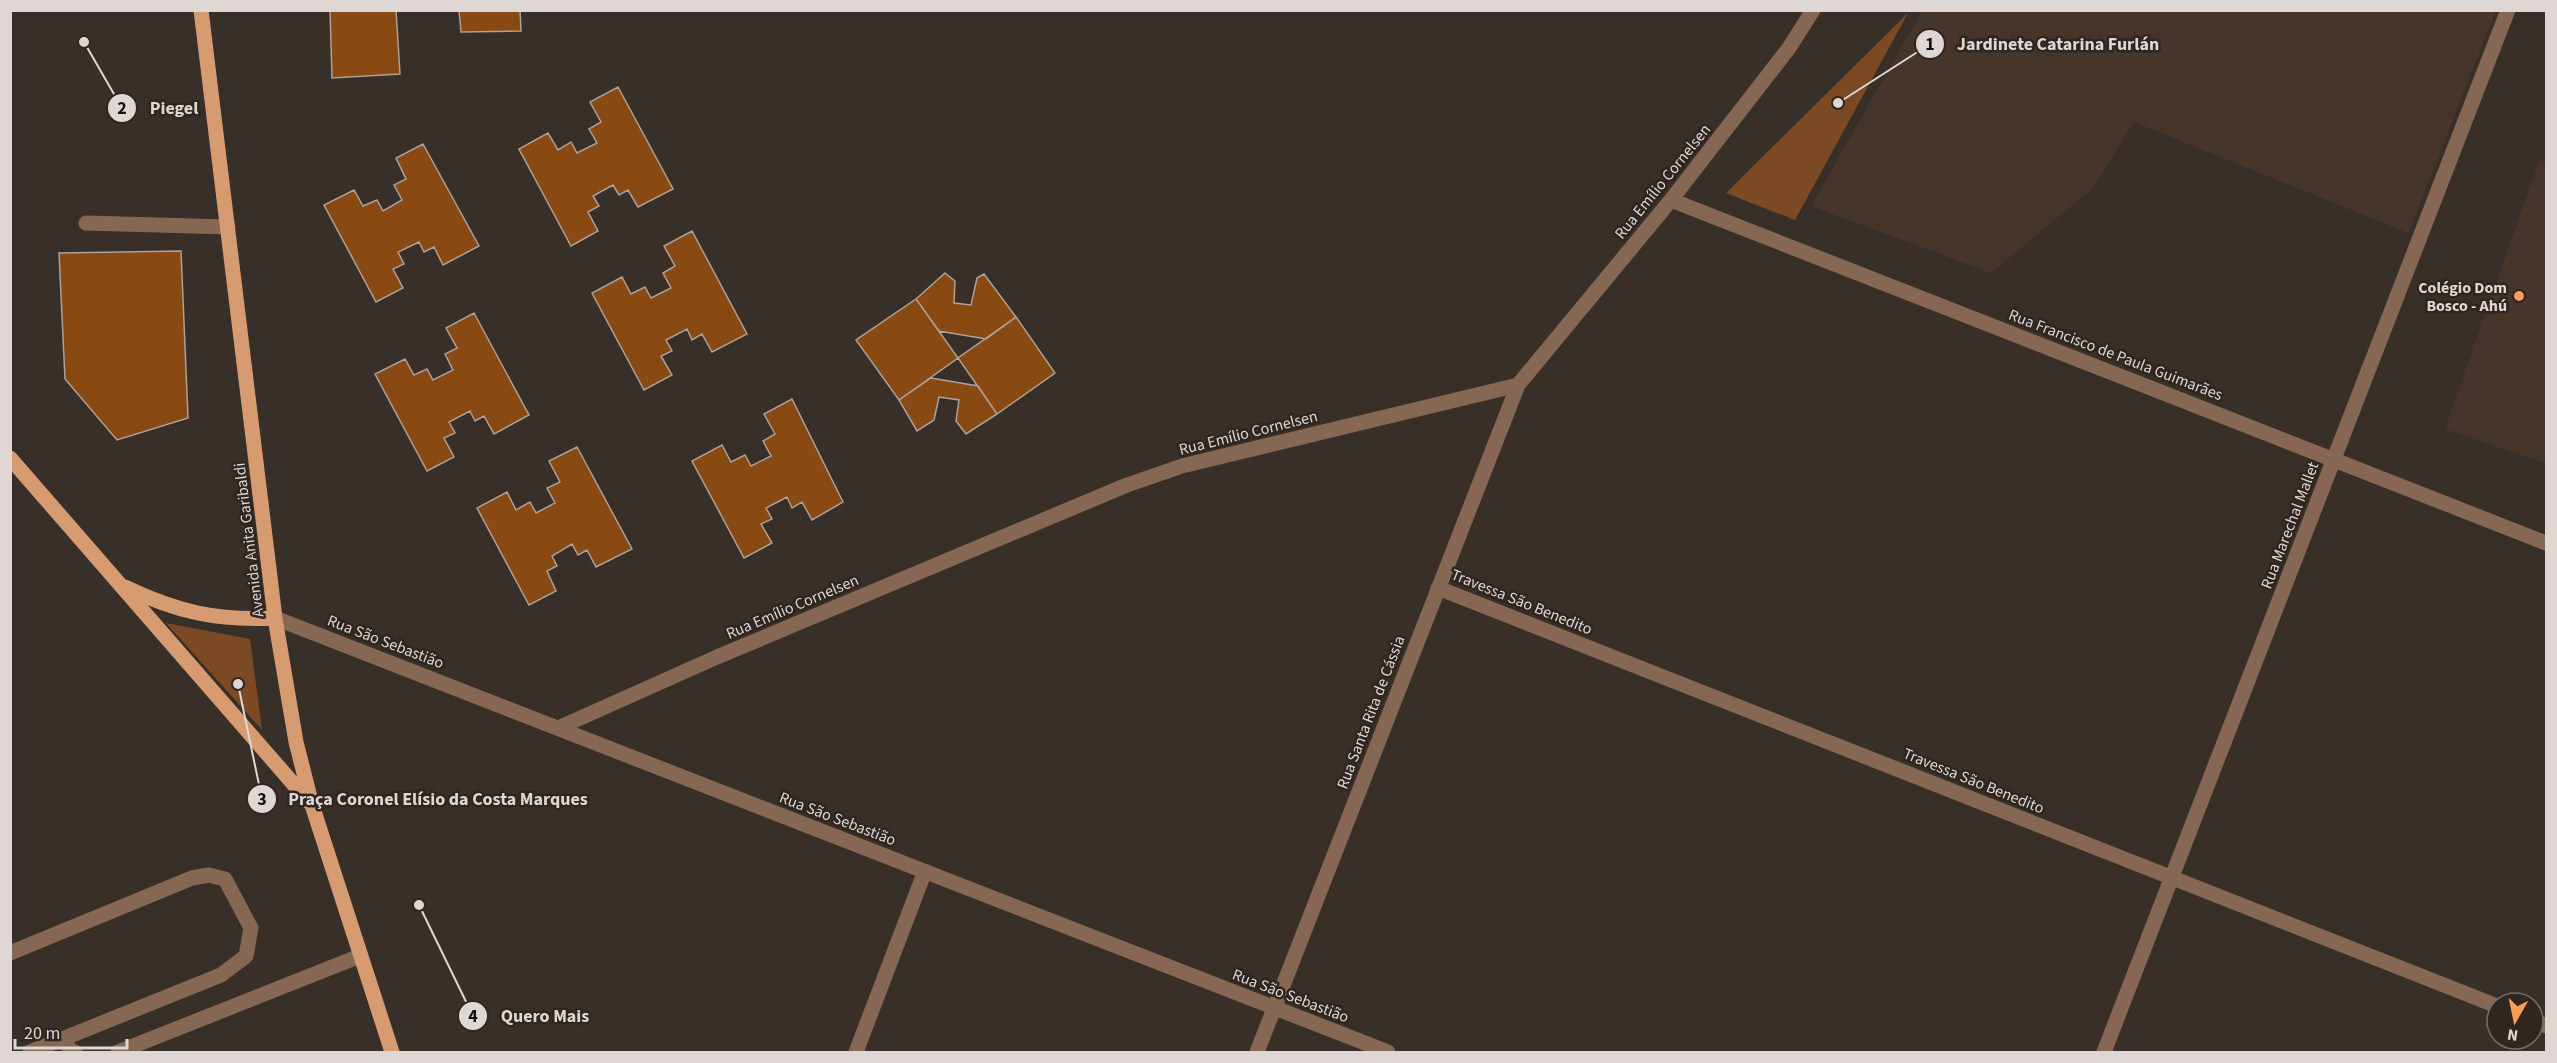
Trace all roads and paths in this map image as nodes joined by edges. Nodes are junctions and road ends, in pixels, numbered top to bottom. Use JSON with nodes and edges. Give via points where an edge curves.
{"nodes":[{"id":1,"x":201,"y":10,"type":"edge"},
{"id":2,"x":1813,"y":10,"type":"edge"},
{"id":3,"x":2508,"y":10,"type":"edge"},
{"id":4,"x":1671,"y":200,"type":"junction"},
{"id":5,"x":86,"y":223,"type":"dead end"},
{"id":6,"x":228,"y":227,"type":"junction"},
{"id":7,"x":1518,"y":385,"type":"junction"},
{"id":8,"x":10,"y":458,"type":"edge"},
{"id":9,"x":2334,"y":460,"type":"junction"},
{"id":10,"x":2547,"y":543,"type":"edge"},
{"id":11,"x":118,"y":583,"type":"junction"},
{"id":12,"x":1438,"y":588,"type":"junction"},
{"id":13,"x":275,"y":618,"type":"junction"},
{"id":14,"x":558,"y":728,"type":"junction"},
{"id":15,"x":312,"y":805,"type":"junction"},
{"id":16,"x":925,"y":872,"type":"junction"},
{"id":17,"x":2172,"y":878,"type":"junction"},
{"id":18,"x":10,"y":953,"type":"edge"},
{"id":19,"x":360,"y":956,"type":"junction"},
{"id":20,"x":2485,"y":1001,"type":"edge"},
{"id":21,"x":1274,"y":1008,"type":"junction"},
{"id":22,"x":64,"y":1039,"type":"junction"},
{"id":23,"x":30,"y":1053,"type":"edge"},
{"id":24,"x":75,"y":1053,"type":"edge"},
{"id":25,"x":118,"y":1053,"type":"edge"},
{"id":26,"x":392,"y":1053,"type":"edge"},
{"id":27,"x":856,"y":1053,"type":"edge"},
{"id":28,"x":1257,"y":1053,"type":"edge"},
{"id":29,"x":1388,"y":1053,"type":"edge"},
{"id":30,"x":2104,"y":1053,"type":"edge"}],
"edges":[{"from":1,"to":6,"type":"main road","name":"Avenida Anita Garibaldi"},
{"from":2,"to":4,"type":"street","name":"Rua Emílio Cornelsen","via":[[1789,48]]},
{"from":3,"to":9,"type":"street","name":"Rua Marechal Mallet"},
{"from":4,"to":7,"type":"street","name":"Rua Emílio Cornelsen"},
{"from":4,"to":9,"type":"street","name":"Rua Francisco de Paula Guimarães"},
{"from":5,"to":6,"type":"street"},
{"from":6,"to":13,"type":"main road","name":"Avenida Anita Garibaldi"},
{"from":7,"to":12,"type":"street","name":"Rua Santa Rita de Cássia"},
{"from":7,"to":14,"type":"street","name":"Rua Emílio Cornelsen","via":[[1182,466],[1127,484]]},
{"from":8,"to":11,"type":"main road"},
{"from":9,"to":10,"type":"street","name":"Rua Francisco de Paula Guimarães"},
{"from":9,"to":17,"type":"street","name":"Rua Marechal Mallet"},
{"from":11,"to":13,"type":"main road","via":[[157,602],[210,617]]},
{"from":11,"to":15,"type":"main road"},
{"from":12,"to":17,"type":"street","name":"Travessa São Benedito"},
{"from":12,"to":21,"type":"street","name":"Rua Santa Rita de Cássia"},
{"from":13,"to":14,"type":"street","name":"Rua São Sebastião"},
{"from":13,"to":15,"type":"main road","name":"Avenida Anita Garibaldi","via":[[296,742]]},
{"from":14,"to":16,"type":"street","name":"Rua São Sebastião"},
{"from":15,"to":19,"type":"main road","name":"Avenida Anita Garibaldi"},
{"from":16,"to":21,"type":"street","name":"Rua São Sebastião"},
{"from":16,"to":27,"type":"street"},
{"from":17,"to":20,"type":"street","name":"Travessa São Benedito"},
{"from":17,"to":30,"type":"street","name":"Rua Marechal Mallet"},
{"from":18,"to":22,"type":"street","via":[[192,878],[209,875],[225,879],[251,928],[246,956],[222,975]]},
{"from":19,"to":25,"type":"street"},
{"from":19,"to":26,"type":"main road","name":"Avenida Anita Garibaldi"},
{"from":21,"to":28,"type":"street","name":"Rua Santa Rita de Cássia"},
{"from":21,"to":29,"type":"street","name":"Rua São Sebastião"},
{"from":22,"to":23,"type":"street"},
{"from":22,"to":24,"type":"street"}]}
